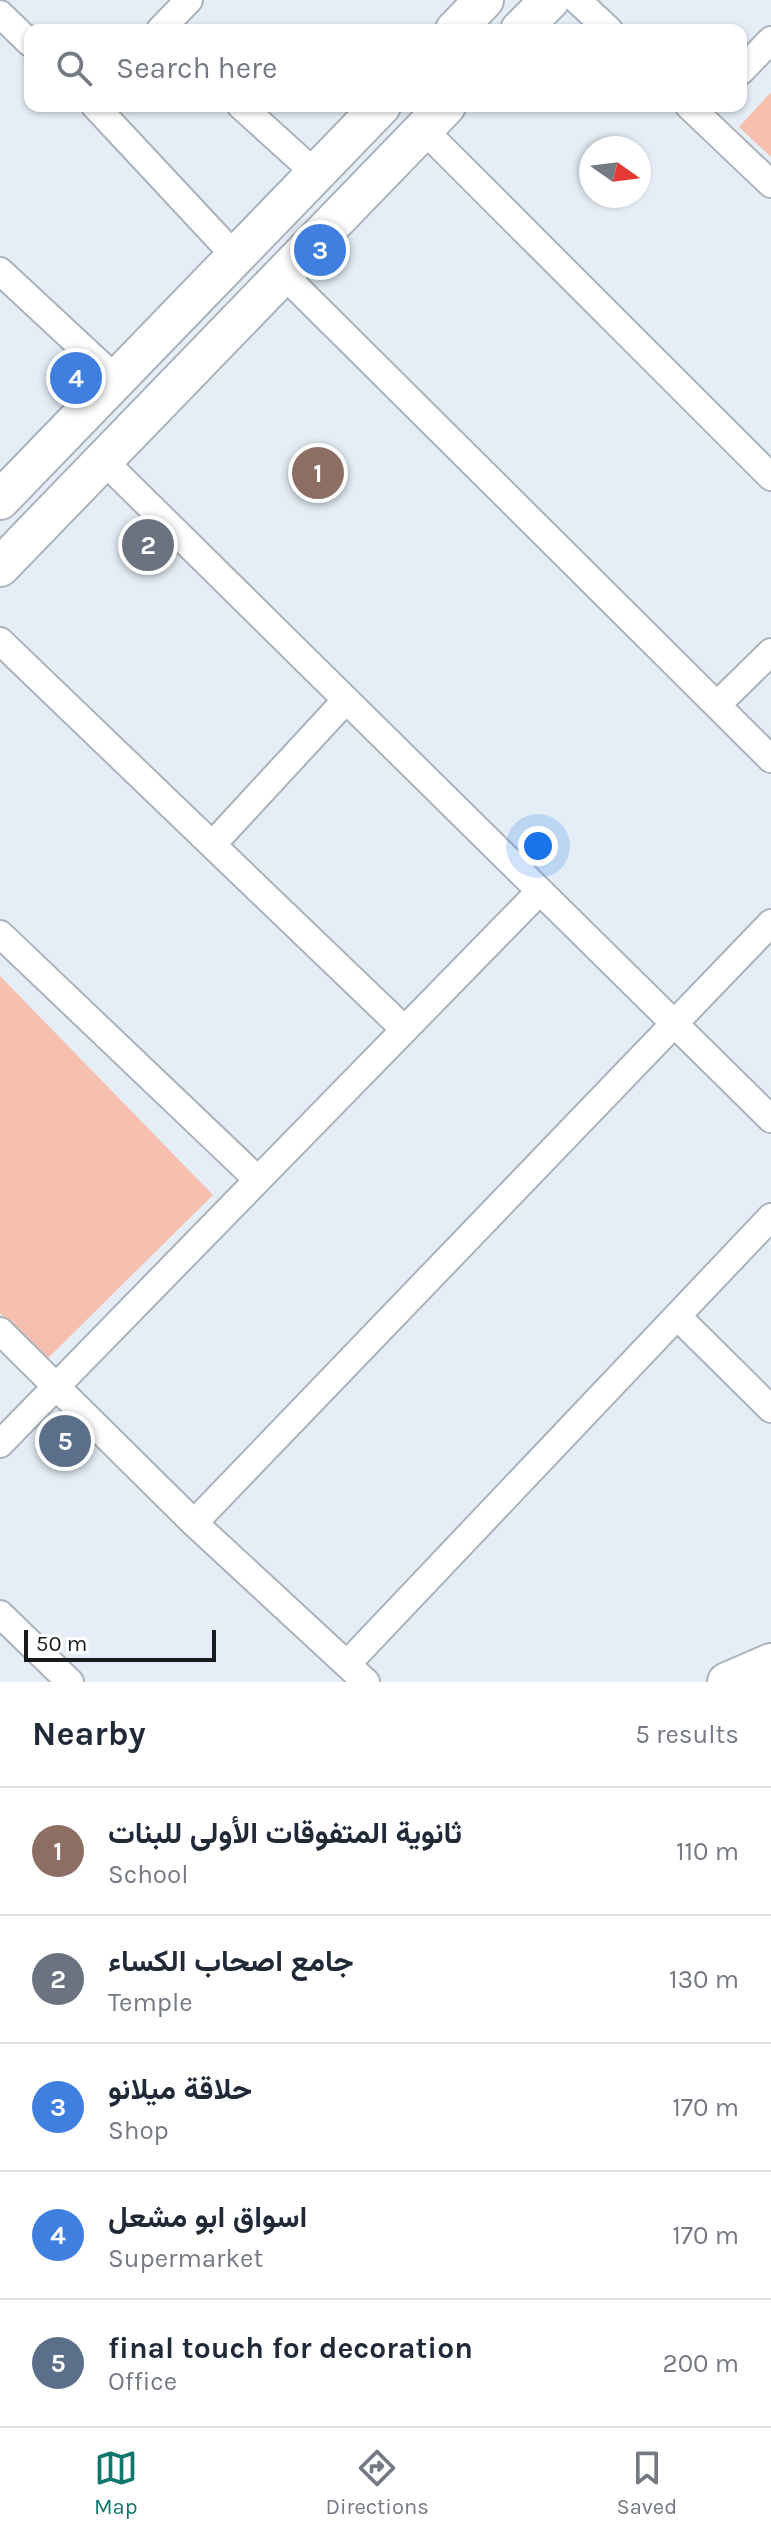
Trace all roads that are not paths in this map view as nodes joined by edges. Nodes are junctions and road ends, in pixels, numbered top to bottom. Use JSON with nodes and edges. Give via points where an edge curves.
{"nodes":[{"id":1,"x":189,"y":0,"type":"edge"},
{"id":2,"x":577,"y":0,"type":"edge"},
{"id":3,"x":0,"y":14,"type":"edge"},
{"id":4,"x":166,"y":24,"type":"edge"},
{"id":5,"x":603,"y":24,"type":"edge"},
{"id":6,"x":24,"y":37,"type":"edge"},
{"id":7,"x":771,"y":40,"type":"edge"},
{"id":8,"x":747,"y":65,"type":"edge"},
{"id":9,"x":101,"y":112,"type":"edge"},
{"id":10,"x":248,"y":112,"type":"edge"},
{"id":11,"x":375,"y":112,"type":"edge"},
{"id":12,"x":701,"y":112,"type":"edge"},
{"id":13,"x":435,"y":118,"type":"edge"},
{"id":14,"x":315,"y":173,"type":"junction"},
{"id":15,"x":771,"y":184,"type":"edge"},
{"id":16,"x":235,"y":256,"type":"junction"},
{"id":17,"x":0,"y":271,"type":"edge"},
{"id":18,"x":283,"y":274,"type":"junction"},
{"id":19,"x":116,"y":379,"type":"junction"},
{"id":20,"x":103,"y":460,"type":"junction"},
{"id":21,"x":771,"y":477,"type":"edge"},
{"id":22,"x":0,"y":500,"type":"edge"},
{"id":23,"x":0,"y":567,"type":"edge"},
{"id":24,"x":0,"y":641,"type":"edge"},
{"id":25,"x":771,"y":652,"type":"edge"},
{"id":26,"x":346,"y":700,"type":"junction"},
{"id":27,"x":718,"y":704,"type":"junction"},
{"id":28,"x":771,"y":759,"type":"edge"},
{"id":29,"x":213,"y":844,"type":"junction"},
{"id":30,"x":540,"y":891,"type":"junction"},
{"id":31,"x":771,"y":923,"type":"edge"},
{"id":32,"x":0,"y":934,"type":"edge"},
{"id":33,"x":674,"y":1023,"type":"junction"},
{"id":34,"x":404,"y":1029,"type":"junction"},
{"id":35,"x":771,"y":1119,"type":"edge"},
{"id":36,"x":258,"y":1180,"type":"junction"},
{"id":37,"x":771,"y":1217,"type":"edge"},
{"id":38,"x":677,"y":1316,"type":"junction"},
{"id":39,"x":0,"y":1331,"type":"edge"},
{"id":40,"x":56,"y":1387,"type":"junction"},
{"id":41,"x":771,"y":1409,"type":"edge"},
{"id":42,"x":0,"y":1444,"type":"edge"},
{"id":43,"x":194,"y":1523,"type":"junction"},
{"id":44,"x":0,"y":1614,"type":"edge"},
{"id":45,"x":771,"y":1663,"type":"edge"},
{"id":46,"x":357,"y":1672,"type":"edge"},
{"id":47,"x":70,"y":1682,"type":"edge"},
{"id":48,"x":727,"y":1682,"type":"edge"}],
"edges":[{"from":1,"to":4,"type":"street"},
{"from":2,"to":5,"type":"street"},
{"from":3,"to":6,"type":"street"},
{"from":7,"to":8,"type":"street"},
{"from":9,"to":16,"type":"street"},
{"from":10,"to":14,"type":"street"},
{"from":11,"to":14,"type":"street"},
{"from":12,"to":15,"type":"street"},
{"from":13,"to":18,"type":"street"},
{"from":13,"to":21,"type":"street"},
{"from":14,"to":16,"type":"street"},
{"from":16,"to":19,"type":"street"},
{"from":17,"to":19,"type":"street"},
{"from":18,"to":20,"type":"street"},
{"from":18,"to":27,"type":"street"},
{"from":19,"to":22,"type":"street"},
{"from":20,"to":23,"type":"street"},
{"from":20,"to":26,"type":"street"},
{"from":24,"to":29,"type":"street"},
{"from":25,"to":27,"type":"street"},
{"from":26,"to":29,"type":"street"},
{"from":26,"to":30,"type":"street"},
{"from":27,"to":28,"type":"street"},
{"from":29,"to":34,"type":"street"},
{"from":30,"to":33,"type":"street"},
{"from":30,"to":34,"type":"street"},
{"from":31,"to":33,"type":"street"},
{"from":32,"to":36,"type":"street"},
{"from":33,"to":35,"type":"street"},
{"from":33,"to":43,"type":"street"},
{"from":34,"to":36,"type":"street"},
{"from":36,"to":40,"type":"street"},
{"from":37,"to":38,"type":"street"},
{"from":38,"to":41,"type":"street"},
{"from":38,"to":46,"type":"street"},
{"from":39,"to":40,"type":"street"},
{"from":40,"to":42,"type":"street"},
{"from":40,"to":43,"type":"street"},
{"from":43,"to":46,"type":"street"},
{"from":44,"to":47,"type":"street"},
{"from":45,"to":48,"type":"street"}]}
